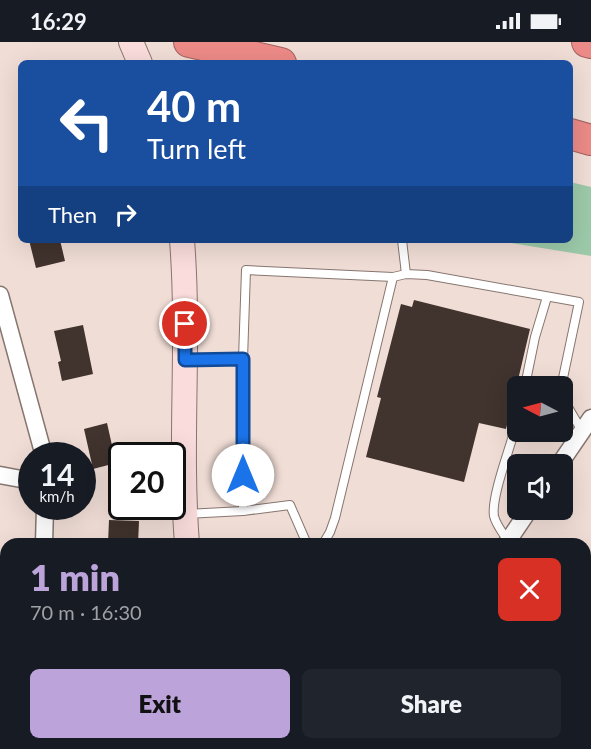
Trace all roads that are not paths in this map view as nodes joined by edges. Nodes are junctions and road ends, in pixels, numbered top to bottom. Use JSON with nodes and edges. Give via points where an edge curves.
{"nodes":[{"id":1,"x":131,"y":42,"type":"edge"},
{"id":2,"x":198,"y":44,"type":"edge"},
{"id":3,"x":139,"y":60,"type":"edge"},
{"id":4,"x":268,"y":60,"type":"edge"},
{"id":5,"x":573,"y":135,"type":"edge"},
{"id":6,"x":591,"y":140,"type":"edge"},
{"id":7,"x":182,"y":243,"type":"edge"},
{"id":8,"x":402,"y":243,"type":"edge"},
{"id":9,"x":406,"y":274,"type":"junction"},
{"id":10,"x":393,"y":277,"type":"junction"},
{"id":11,"x":0,"y":295,"type":"edge"},
{"id":12,"x":548,"y":297,"type":"junction"},
{"id":13,"x":243,"y":359,"type":"junction"},
{"id":14,"x":185,"y":360,"type":"junction"},
{"id":15,"x":527,"y":376,"type":"edge"},
{"id":16,"x":586,"y":425,"type":"edge"},
{"id":17,"x":40,"y":442,"type":"edge"},
{"id":18,"x":185,"y":442,"type":"edge"},
{"id":19,"x":511,"y":442,"type":"edge"},
{"id":20,"x":566,"y":454,"type":"edge"},
{"id":21,"x":0,"y":475,"type":"edge"},
{"id":22,"x":18,"y":478,"type":"edge"},
{"id":23,"x":243,"y":511,"type":"junction"},
{"id":24,"x":186,"y":514,"type":"edge"},
{"id":25,"x":45,"y":520,"type":"edge"},
{"id":26,"x":185,"y":520,"type":"edge"},
{"id":27,"x":522,"y":520,"type":"edge"},
{"id":28,"x":44,"y":538,"type":"edge"},
{"id":29,"x":187,"y":538,"type":"edge"},
{"id":30,"x":304,"y":538,"type":"edge"},
{"id":31,"x":326,"y":538,"type":"edge"},
{"id":32,"x":504,"y":538,"type":"edge"},
{"id":33,"x":510,"y":538,"type":"edge"}],
"edges":[{"from":1,"to":3,"type":"main road"},
{"from":2,"to":4,"type":"highway"},
{"from":5,"to":6,"type":"highway"},
{"from":7,"to":14,"type":"main road"},
{"from":8,"to":9,"type":"lane"},
{"from":9,"to":10,"type":"lane"},
{"from":9,"to":12,"type":"lane"},
{"from":10,"to":13,"type":"lane","via":[[246,270]]},
{"from":10,"to":31,"type":"lane","via":[[335,518]]},
{"from":11,"to":17,"type":"street"},
{"from":12,"to":15,"type":"lane"},
{"from":12,"to":16,"type":"lane","via":[[579,302],[563,378],[565,402]]},
{"from":13,"to":14,"type":"lane"},
{"from":13,"to":23,"type":"lane"},
{"from":14,"to":18,"type":"main road"},
{"from":16,"to":20,"type":"street"},
{"from":19,"to":32,"type":"lane","via":[[494,502],[494,515]]},
{"from":21,"to":22,"type":"street"},
{"from":23,"to":24,"type":"lane"},
{"from":23,"to":30,"type":"lane","via":[[290,505]]},
{"from":25,"to":28,"type":"street"},
{"from":26,"to":29,"type":"main road"},
{"from":27,"to":33,"type":"street"}]}
